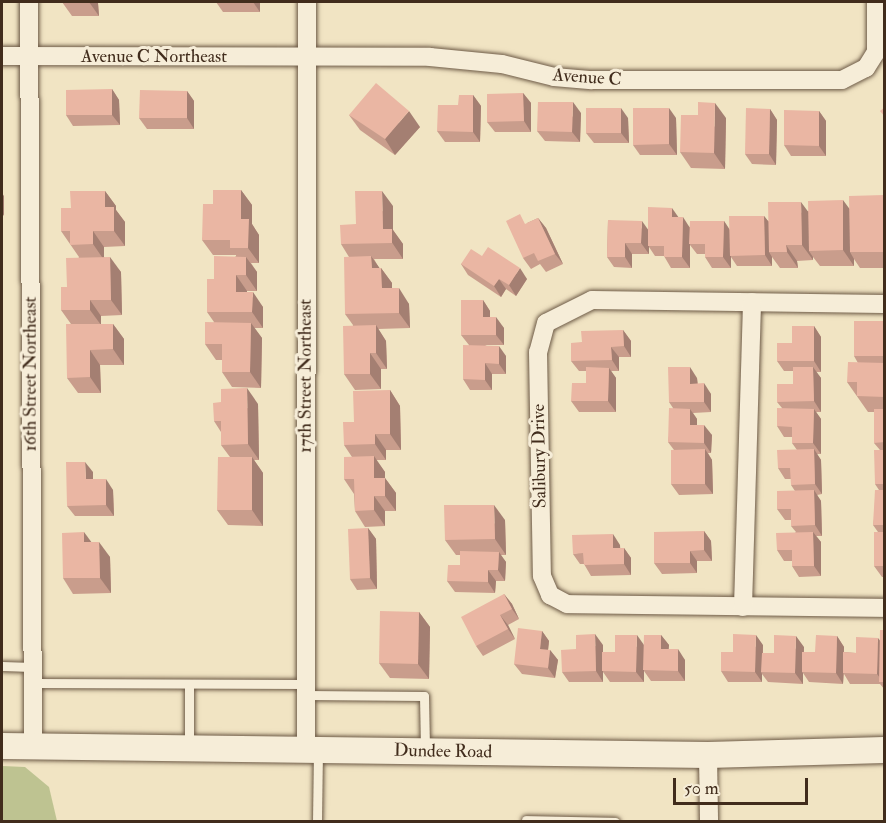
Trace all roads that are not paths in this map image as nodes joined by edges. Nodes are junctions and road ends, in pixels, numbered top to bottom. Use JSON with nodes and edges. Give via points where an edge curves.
{"nodes":[{"id":1,"x":29,"y":2,"type":"edge"},
{"id":2,"x":307,"y":2,"type":"edge"},
{"id":3,"x":876,"y":2,"type":"edge"},
{"id":4,"x":2,"y":56,"type":"edge"},
{"id":5,"x":30,"y":56,"type":"junction"},
{"id":6,"x":307,"y":58,"type":"junction"},
{"id":7,"x":752,"y":302,"type":"junction"},
{"id":8,"x":885,"y":304,"type":"edge"},
{"id":9,"x":743,"y":607,"type":"junction"},
{"id":10,"x":885,"y":608,"type":"edge"},
{"id":11,"x":2,"y":666,"type":"edge"},
{"id":12,"x":33,"y":675,"type":"junction"},
{"id":13,"x":189,"y":684,"type":"junction"},
{"id":14,"x":306,"y":689,"type":"junction"},
{"id":15,"x":2,"y":746,"type":"edge"},
{"id":16,"x":33,"y":747,"type":"junction"},
{"id":17,"x":189,"y":749,"type":"junction"},
{"id":18,"x":312,"y":750,"type":"junction"},
{"id":19,"x":885,"y":750,"type":"edge"},
{"id":20,"x":425,"y":752,"type":"junction"},
{"id":21,"x":708,"y":755,"type":"junction"},
{"id":22,"x":526,"y":820,"type":"edge"},
{"id":23,"x":317,"y":822,"type":"edge"},
{"id":24,"x":615,"y":822,"type":"edge"},
{"id":25,"x":709,"y":822,"type":"edge"}],
"edges":[{"from":1,"to":5,"type":"street","name":"16th Street Northeast"},
{"from":2,"to":6,"type":"street","name":"17th Street Northeast"},
{"from":3,"to":6,"type":"street","name":"Avenue C","via":[[876,52],[866,68],[842,80],[592,81],[476,61]]},
{"from":4,"to":5,"type":"street","name":"Avenue C Northeast"},
{"from":5,"to":6,"type":"street","name":"Avenue C Northeast"},
{"from":5,"to":12,"type":"street","name":"16th Street Northeast"},
{"from":6,"to":14,"type":"street","name":"17th Street Northeast"},
{"from":7,"to":8,"type":"street","name":"Salibury Drive"},
{"from":7,"to":9,"type":"street"},
{"from":7,"to":9,"type":"street","name":"Salibury Drive","via":[[592,300],[546,323],[538,352],[542,576],[550,595],[567,604]]},
{"from":9,"to":10,"type":"street","name":"Salibury Drive"},
{"from":11,"to":12,"type":"lane"},
{"from":12,"to":13,"type":"lane"},
{"from":12,"to":16,"type":"street","name":"16th Street Northeast"},
{"from":13,"to":14,"type":"lane"},
{"from":13,"to":17,"type":"lane"},
{"from":14,"to":18,"type":"street","name":"17th Street Northeast"},
{"from":14,"to":20,"type":"lane","via":[[424,696]]},
{"from":15,"to":16,"type":"main road","name":"Dundee Road"},
{"from":16,"to":17,"type":"main road","name":"Dundee Road"},
{"from":17,"to":18,"type":"main road","name":"Dundee Road"},
{"from":18,"to":20,"type":"main road","name":"Dundee Road"},
{"from":18,"to":23,"type":"lane"},
{"from":19,"to":21,"type":"main road","name":"Dundee Road"},
{"from":20,"to":21,"type":"main road","name":"Dundee Road"},
{"from":21,"to":25,"type":"street"},
{"from":22,"to":24,"type":"lane"}]}
